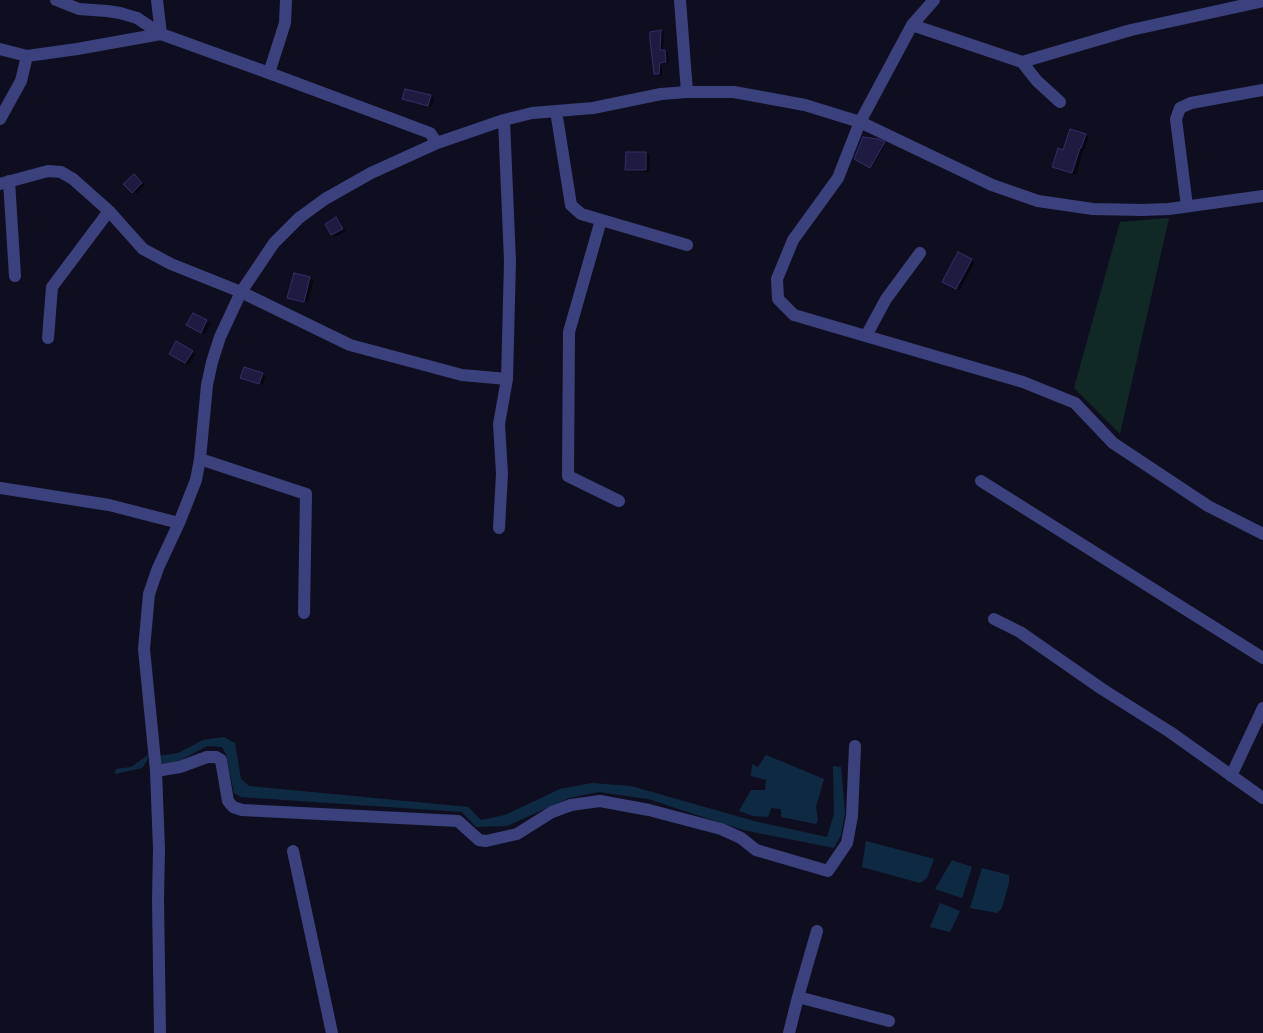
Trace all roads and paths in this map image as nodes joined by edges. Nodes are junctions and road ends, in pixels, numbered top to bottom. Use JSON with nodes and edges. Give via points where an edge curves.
{"nodes":[{"id":1,"x":56,"y":0,"type":"edge"},
{"id":2,"x":157,"y":0,"type":"edge"},
{"id":3,"x":286,"y":0,"type":"edge"},
{"id":4,"x":680,"y":0,"type":"edge"},
{"id":5,"x":934,"y":0,"type":"edge"},
{"id":6,"x":1263,"y":1,"type":"edge"},
{"id":7,"x":925,"y":5,"type":"edge"},
{"id":8,"x":912,"y":25,"type":"junction"},
{"id":9,"x":161,"y":34,"type":"junction"},
{"id":10,"x":0,"y":49,"type":"edge"},
{"id":11,"x":27,"y":56,"type":"junction"},
{"id":12,"x":1022,"y":62,"type":"junction"},
{"id":13,"x":269,"y":73,"type":"junction"},
{"id":14,"x":1263,"y":90,"type":"edge"},
{"id":15,"x":687,"y":92,"type":"junction"},
{"id":16,"x":1060,"y":102,"type":"dead end"},
{"id":17,"x":556,"y":111,"type":"junction"},
{"id":18,"x":0,"y":120,"type":"edge"},
{"id":19,"x":504,"y":120,"type":"junction"},
{"id":20,"x":860,"y":122,"type":"junction"},
{"id":21,"x":437,"y":143,"type":"junction"},
{"id":22,"x":4,"y":182,"type":"edge"},
{"id":23,"x":1263,"y":196,"type":"edge"},
{"id":24,"x":1187,"y":206,"type":"junction"},
{"id":25,"x":108,"y":210,"type":"junction"},
{"id":26,"x":601,"y":220,"type":"junction"},
{"id":27,"x":687,"y":245,"type":"dead end"},
{"id":28,"x":920,"y":253,"type":"dead end"},
{"id":29,"x":16,"y":276,"type":"dead end"},
{"id":30,"x":241,"y":292,"type":"junction"},
{"id":31,"x":866,"y":336,"type":"junction"},
{"id":32,"x":48,"y":338,"type":"dead end"},
{"id":33,"x":507,"y":380,"type":"junction"},
{"id":34,"x":200,"y":459,"type":"junction"},
{"id":35,"x":981,"y":481,"type":"dead end"},
{"id":36,"x":0,"y":488,"type":"edge"},
{"id":37,"x":619,"y":500,"type":"dead end"},
{"id":38,"x":180,"y":523,"type":"junction"},
{"id":39,"x":499,"y":528,"type":"dead end"},
{"id":40,"x":1263,"y":534,"type":"edge"},
{"id":41,"x":304,"y":613,"type":"dead end"},
{"id":42,"x":994,"y":619,"type":"dead end"},
{"id":43,"x":1263,"y":658,"type":"edge"},
{"id":44,"x":1263,"y":708,"type":"edge"},
{"id":45,"x":855,"y":746,"type":"dead end"},
{"id":46,"x":156,"y":770,"type":"junction"},
{"id":47,"x":1231,"y":776,"type":"junction"},
{"id":48,"x":1263,"y":798,"type":"edge"},
{"id":49,"x":293,"y":851,"type":"dead end"},
{"id":50,"x":816,"y":931,"type":"dead end"},
{"id":51,"x":798,"y":997,"type":"junction"},
{"id":52,"x":888,"y":1020,"type":"dead end"},
{"id":53,"x":160,"y":1033,"type":"edge"},
{"id":54,"x":332,"y":1033,"type":"edge"},
{"id":55,"x":789,"y":1033,"type":"edge"}],
"edges":[{"from":1,"to":9,"type":"street","via":[[78,10],[126,14]]},
{"from":2,"to":9,"type":"street"},
{"from":3,"to":13,"type":"street","via":[[285,23]]},
{"from":4,"to":15,"type":"street"},
{"from":5,"to":7,"type":"street"},
{"from":6,"to":12,"type":"street","via":[[1131,30]]},
{"from":7,"to":8,"type":"street"},
{"from":8,"to":12,"type":"street"},
{"from":8,"to":20,"type":"street"},
{"from":9,"to":11,"type":"street"},
{"from":9,"to":13,"type":"street"},
{"from":10,"to":11,"type":"street"},
{"from":11,"to":18,"type":"street","via":[[21,81]]},
{"from":12,"to":16,"type":"street"},
{"from":13,"to":21,"type":"street","via":[[430,133]]},
{"from":14,"to":24,"type":"street","via":[[1191,103],[1180,108],[1176,119]]},
{"from":15,"to":17,"type":"street","via":[[661,94],[593,108]]},
{"from":15,"to":20,"type":"street","via":[[734,92],[805,105]]},
{"from":17,"to":19,"type":"street","via":[[532,113]]},
{"from":17,"to":26,"type":"street","via":[[571,205],[581,214]]},
{"from":19,"to":21,"type":"street"},
{"from":19,"to":33,"type":"street","via":[[510,261]]},
{"from":20,"to":24,"type":"street","via":[[992,184],[1038,201],[1118,210]]},
{"from":20,"to":31,"type":"street","via":[[838,178],[792,240],[777,279],[778,299],[794,315]]},
{"from":21,"to":30,"type":"street","via":[[370,173],[299,218],[274,243]]},
{"from":22,"to":25,"type":"street","via":[[48,171],[61,172],[73,178]]},
{"from":22,"to":29,"type":"street"},
{"from":23,"to":24,"type":"street"},
{"from":25,"to":30,"type":"street","via":[[143,249],[171,264]]},
{"from":25,"to":32,"type":"street","via":[[52,287]]},
{"from":26,"to":27,"type":"street"},
{"from":26,"to":37,"type":"street","via":[[569,332],[568,476]]},
{"from":28,"to":31,"type":"street","via":[[886,299]]},
{"from":30,"to":33,"type":"street","via":[[350,345],[462,375]]},
{"from":30,"to":34,"type":"street","via":[[220,337],[212,362],[204,406]]},
{"from":31,"to":40,"type":"street","via":[[1023,382],[1075,403],[1113,443],[1208,506]]},
{"from":33,"to":39,"type":"street","via":[[499,424],[502,474]]},
{"from":34,"to":38,"type":"street","via":[[196,480]]},
{"from":34,"to":41,"type":"street","via":[[306,494]]},
{"from":35,"to":43,"type":"street"},
{"from":36,"to":38,"type":"street","via":[[109,505]]},
{"from":38,"to":46,"type":"street","via":[[158,568],[149,594],[144,650]]},
{"from":42,"to":47,"type":"street","via":[[1020,632]]},
{"from":44,"to":47,"type":"street"},
{"from":45,"to":46,"type":"street","via":[[852,816],[847,843],[828,871],[756,850],[741,838],[721,829],[649,810],[600,801],[552,812],[517,834],[486,841],[479,840],[458,821],[233,808],[228,801],[221,760],[216,757],[207,757],[180,767]]},
{"from":46,"to":53,"type":"street"},
{"from":47,"to":48,"type":"street"},
{"from":49,"to":54,"type":"street"},
{"from":50,"to":51,"type":"street"},
{"from":51,"to":52,"type":"street"},
{"from":51,"to":55,"type":"street"}]}
